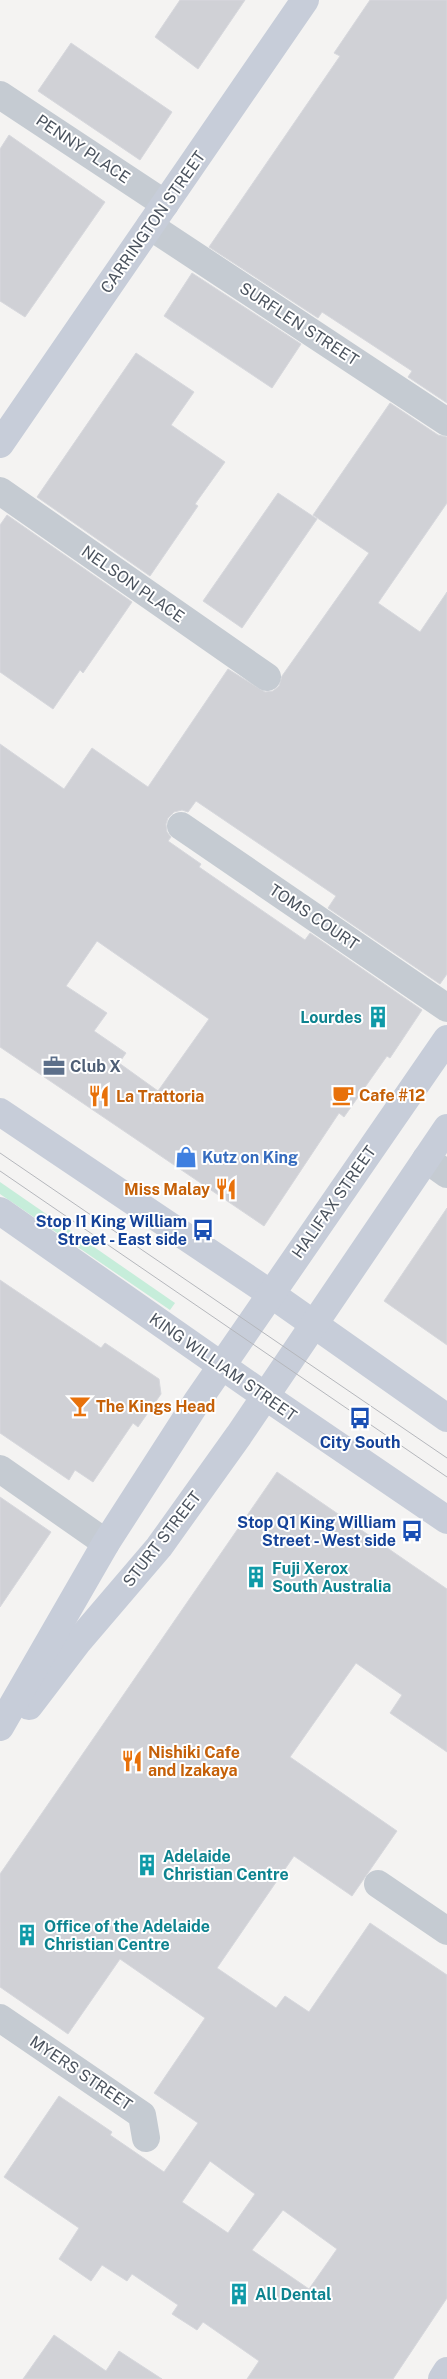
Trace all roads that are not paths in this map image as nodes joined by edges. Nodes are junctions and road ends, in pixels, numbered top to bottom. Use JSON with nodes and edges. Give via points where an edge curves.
{"nodes":[{"id":1,"x":305,"y":0,"type":"edge"},
{"id":2,"x":0,"y":95,"type":"edge"},
{"id":3,"x":165,"y":204,"type":"junction"},
{"id":4,"x":150,"y":226,"type":"junction"},
{"id":5,"x":447,"y":422,"type":"edge"},
{"id":6,"x":0,"y":444,"type":"edge"},
{"id":7,"x":0,"y":491,"type":"edge"},
{"id":8,"x":267,"y":676,"type":"dead end"},
{"id":9,"x":181,"y":826,"type":"dead end"},
{"id":10,"x":447,"y":1008,"type":"edge"},
{"id":11,"x":447,"y":1039,"type":"edge"},
{"id":12,"x":0,"y":1112,"type":"edge"},
{"id":13,"x":447,"y":1128,"type":"edge"},
{"id":14,"x":437,"y":1166,"type":"edge"},
{"id":15,"x":0,"y":1211,"type":"edge"},
{"id":16,"x":270,"y":1294,"type":"junction"},
{"id":17,"x":313,"y":1324,"type":"junction"},
{"id":18,"x":222,"y":1366,"type":"junction"},
{"id":19,"x":265,"y":1396,"type":"junction"},
{"id":20,"x":447,"y":1418,"type":"edge"},
{"id":21,"x":0,"y":1469,"type":"edge"},
{"id":22,"x":447,"y":1520,"type":"edge"},
{"id":23,"x":106,"y":1543,"type":"junction"},
{"id":24,"x":0,"y":1727,"type":"edge"},
{"id":25,"x":0,"y":1744,"type":"edge"},
{"id":26,"x":378,"y":1884,"type":"dead end"},
{"id":27,"x":447,"y":1931,"type":"edge"},
{"id":28,"x":0,"y":2018,"type":"edge"},
{"id":29,"x":146,"y":2138,"type":"dead end"},
{"id":30,"x":447,"y":2371,"type":"edge"},
{"id":31,"x":442,"y":2379,"type":"edge"}],
"edges":[{"from":1,"to":3,"type":"street","name":"CARRINGTON STREET"},
{"from":2,"to":3,"type":"street","name":"PENNY PLACE"},
{"from":3,"to":4,"type":"street","name":"CARRINGTON STREET"},
{"from":4,"to":5,"type":"street","name":"SURFLEN STREET"},
{"from":4,"to":6,"type":"street","name":"CARRINGTON STREET"},
{"from":7,"to":8,"type":"street","name":"NELSON PLACE"},
{"from":9,"to":10,"type":"street","name":"TOMS COURT"},
{"from":11,"to":16,"type":"street","name":"HALIFAX STREET"},
{"from":12,"to":16,"type":"street"},
{"from":13,"to":14,"type":"street"},
{"from":14,"to":17,"type":"street"},
{"from":15,"to":18,"type":"street","name":"KING WILLIAM STREET"},
{"from":16,"to":17,"type":"street"},
{"from":16,"to":18,"type":"street","name":"HALIFAX STREET"},
{"from":17,"to":19,"type":"street","name":"STURT STREET"},
{"from":17,"to":20,"type":"street"},
{"from":18,"to":19,"type":"street","name":"KING WILLIAM STREET"},
{"from":18,"to":23,"type":"street"},
{"from":19,"to":22,"type":"street","name":"KING WILLIAM STREET"},
{"from":19,"to":25,"type":"street","name":"STURT STREET","via":[[159,1547],[77,1643]]},
{"from":21,"to":23,"type":"street"},
{"from":23,"to":24,"type":"street"},
{"from":26,"to":27,"type":"street"},
{"from":28,"to":29,"type":"street","name":"MYERS STREET","via":[[142,2115]]},
{"from":30,"to":31,"type":"street"}]}
